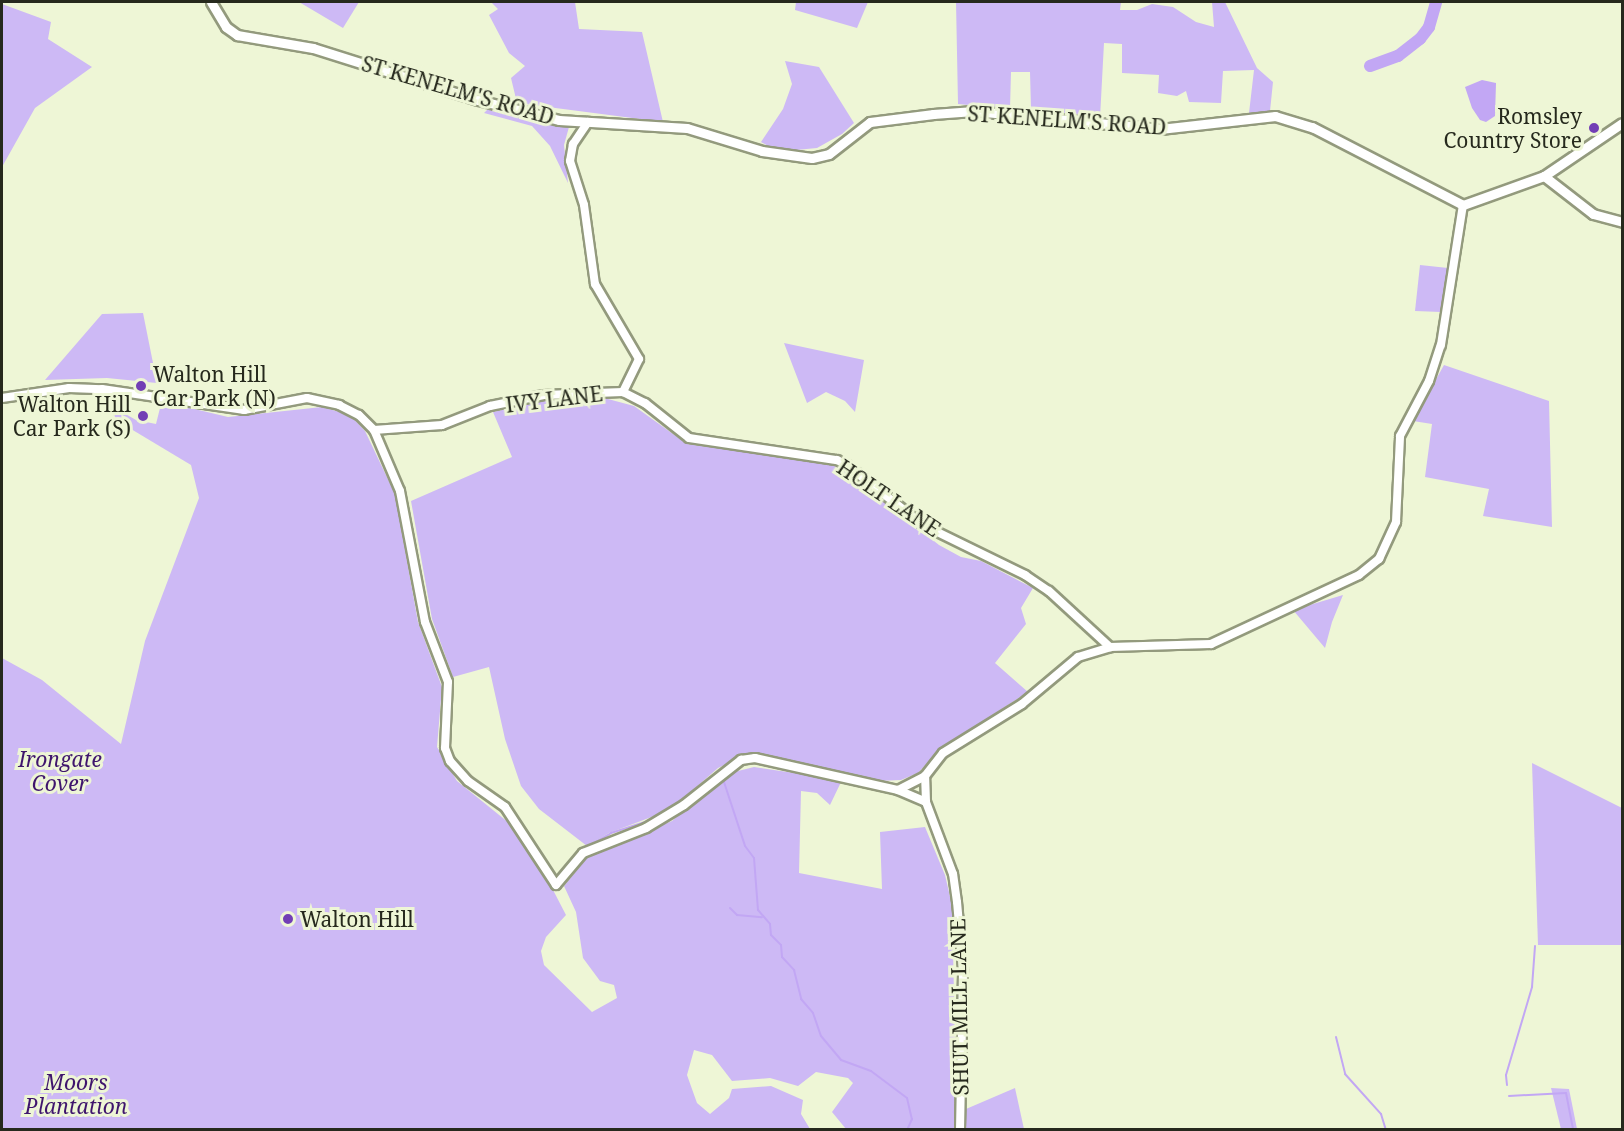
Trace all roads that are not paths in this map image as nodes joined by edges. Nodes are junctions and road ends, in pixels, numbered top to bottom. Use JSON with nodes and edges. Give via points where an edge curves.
{"nodes":[{"id":1,"x":211,"y":2,"type":"edge"},
{"id":2,"x":588,"y":122,"type":"junction"},
{"id":3,"x":1623,"y":123,"type":"edge"},
{"id":4,"x":1544,"y":176,"type":"junction"},
{"id":5,"x":1464,"y":205,"type":"junction"},
{"id":6,"x":1623,"y":222,"type":"edge"},
{"id":7,"x":623,"y":392,"type":"junction"},
{"id":8,"x":2,"y":398,"type":"edge"},
{"id":9,"x":374,"y":430,"type":"junction"},
{"id":10,"x":1110,"y":647,"type":"junction"},
{"id":11,"x":924,"y":779,"type":"junction"},
{"id":12,"x":898,"y":790,"type":"junction"},
{"id":13,"x":926,"y":802,"type":"junction"},
{"id":14,"x":960,"y":1130,"type":"edge"}],
"edges":[{"from":1,"to":2,"type":"street","name":"ST KENELM'S ROAD","via":[[226,27],[237,35],[314,48],[478,100],[559,120]]},
{"from":2,"to":5,"type":"street","name":"ST KENELM'S ROAD","via":[[687,128],[762,151],[812,158],[829,154],[870,122],[933,114],[974,111],[1160,129],[1275,116],[1341,141]]},
{"from":2,"to":7,"type":"street","name":"IVY LANE","via":[[573,144],[570,161],[584,205],[595,284],[639,359]]},
{"from":3,"to":4,"type":"street"},
{"from":4,"to":5,"type":"street"},
{"from":4,"to":6,"type":"street","via":[[1593,214]]},
{"from":5,"to":10,"type":"street","via":[[1441,345],[1429,381],[1400,436],[1396,522],[1379,559],[1359,575],[1211,644]]},
{"from":7,"to":9,"type":"street","name":"IVY LANE","via":[[544,395],[490,406],[442,425]]},
{"from":7,"to":10,"type":"street","name":"HOLT LANE","via":[[689,438],[842,462],[923,525],[1025,575],[1049,591]]},
{"from":8,"to":9,"type":"street","via":[[69,388],[102,388],[244,411],[307,398],[350,409]]},
{"from":9,"to":12,"type":"street","via":[[400,491],[425,622],[448,682],[445,748],[450,761],[468,781],[505,807],[556,885],[583,854],[646,828],[684,805],[741,760],[755,758]]},
{"from":10,"to":11,"type":"street","via":[[1067,664],[1023,704],[943,753]]},
{"from":11,"to":12,"type":"street"},
{"from":11,"to":13,"type":"street","name":"SHUT MILL LANE"},
{"from":12,"to":13,"type":"street"},
{"from":13,"to":14,"type":"street","name":"SHUT MILL LANE","via":[[954,874],[957,902],[963,969]]}]}
